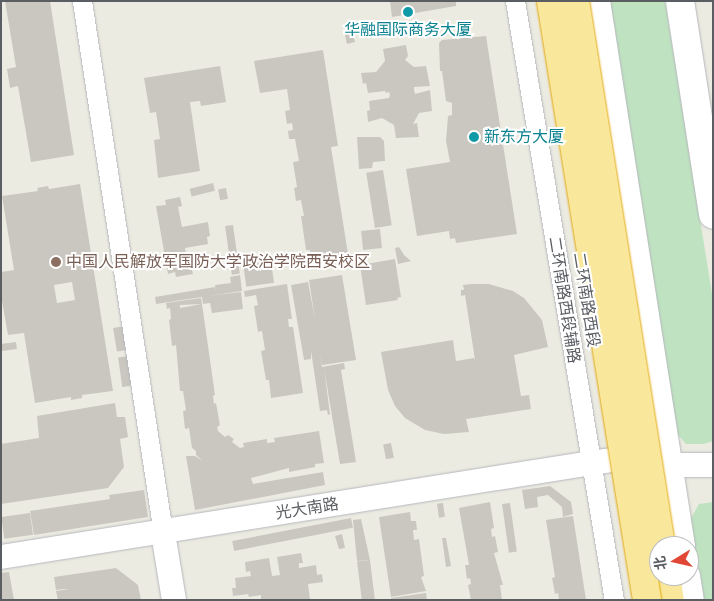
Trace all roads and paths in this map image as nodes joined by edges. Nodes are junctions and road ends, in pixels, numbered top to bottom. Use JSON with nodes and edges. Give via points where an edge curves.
{"nodes":[{"id":1,"x":82,"y":1,"type":"edge"},
{"id":2,"x":515,"y":1,"type":"edge"},
{"id":3,"x":537,"y":1,"type":"edge"},
{"id":4,"x":551,"y":1,"type":"edge"},
{"id":5,"x":576,"y":1,"type":"edge"},
{"id":6,"x":596,"y":1,"type":"edge"},
{"id":7,"x":680,"y":1,"type":"edge"},
{"id":8,"x":713,"y":214,"type":"edge"},
{"id":9,"x":602,"y":462,"type":"junction"},
{"id":10,"x":668,"y":465,"type":"junction"},
{"id":11,"x":713,"y":465,"type":"edge"},
{"id":12,"x":163,"y":533,"type":"junction"},
{"id":13,"x":659,"y":536,"type":"edge"},
{"id":14,"x":679,"y":536,"type":"edge"},
{"id":15,"x":1,"y":557,"type":"edge"},
{"id":16,"x":668,"y":586,"type":"edge"},
{"id":17,"x":688,"y":586,"type":"edge"},
{"id":18,"x":174,"y":600,"type":"edge"},
{"id":19,"x":614,"y":600,"type":"edge"},
{"id":20,"x":634,"y":600,"type":"edge"},
{"id":21,"x":647,"y":600,"type":"edge"},
{"id":22,"x":670,"y":600,"type":"edge"},
{"id":23,"x":690,"y":600,"type":"edge"}],
"edges":[{"from":1,"to":12,"type":"street"},
{"from":2,"to":9,"type":"street","name":"二环南路西段辅路"},
{"from":3,"to":9,"type":"main road","name":"二环南路西段"},
{"from":4,"to":21,"type":"highway","name":"二环南路西段","bridge":true},
{"from":5,"to":13,"type":"highway","bridge":true},
{"from":6,"to":10,"type":"main road"},
{"from":7,"to":8,"type":"main road"},
{"from":9,"to":10,"type":"street","name":"光大南路"},
{"from":9,"to":12,"type":"street","name":"光大南路"},
{"from":9,"to":19,"type":"street","name":"二环南路西段辅路"},
{"from":9,"to":20,"type":"main road","name":"二环南路西段"},
{"from":10,"to":11,"type":"street","name":"光大南路"},
{"from":10,"to":14,"type":"main road"},
{"from":12,"to":15,"type":"street","name":"光大南路"},
{"from":12,"to":18,"type":"street"},
{"from":16,"to":22,"type":"highway"},
{"from":17,"to":23,"type":"main road"}]}
